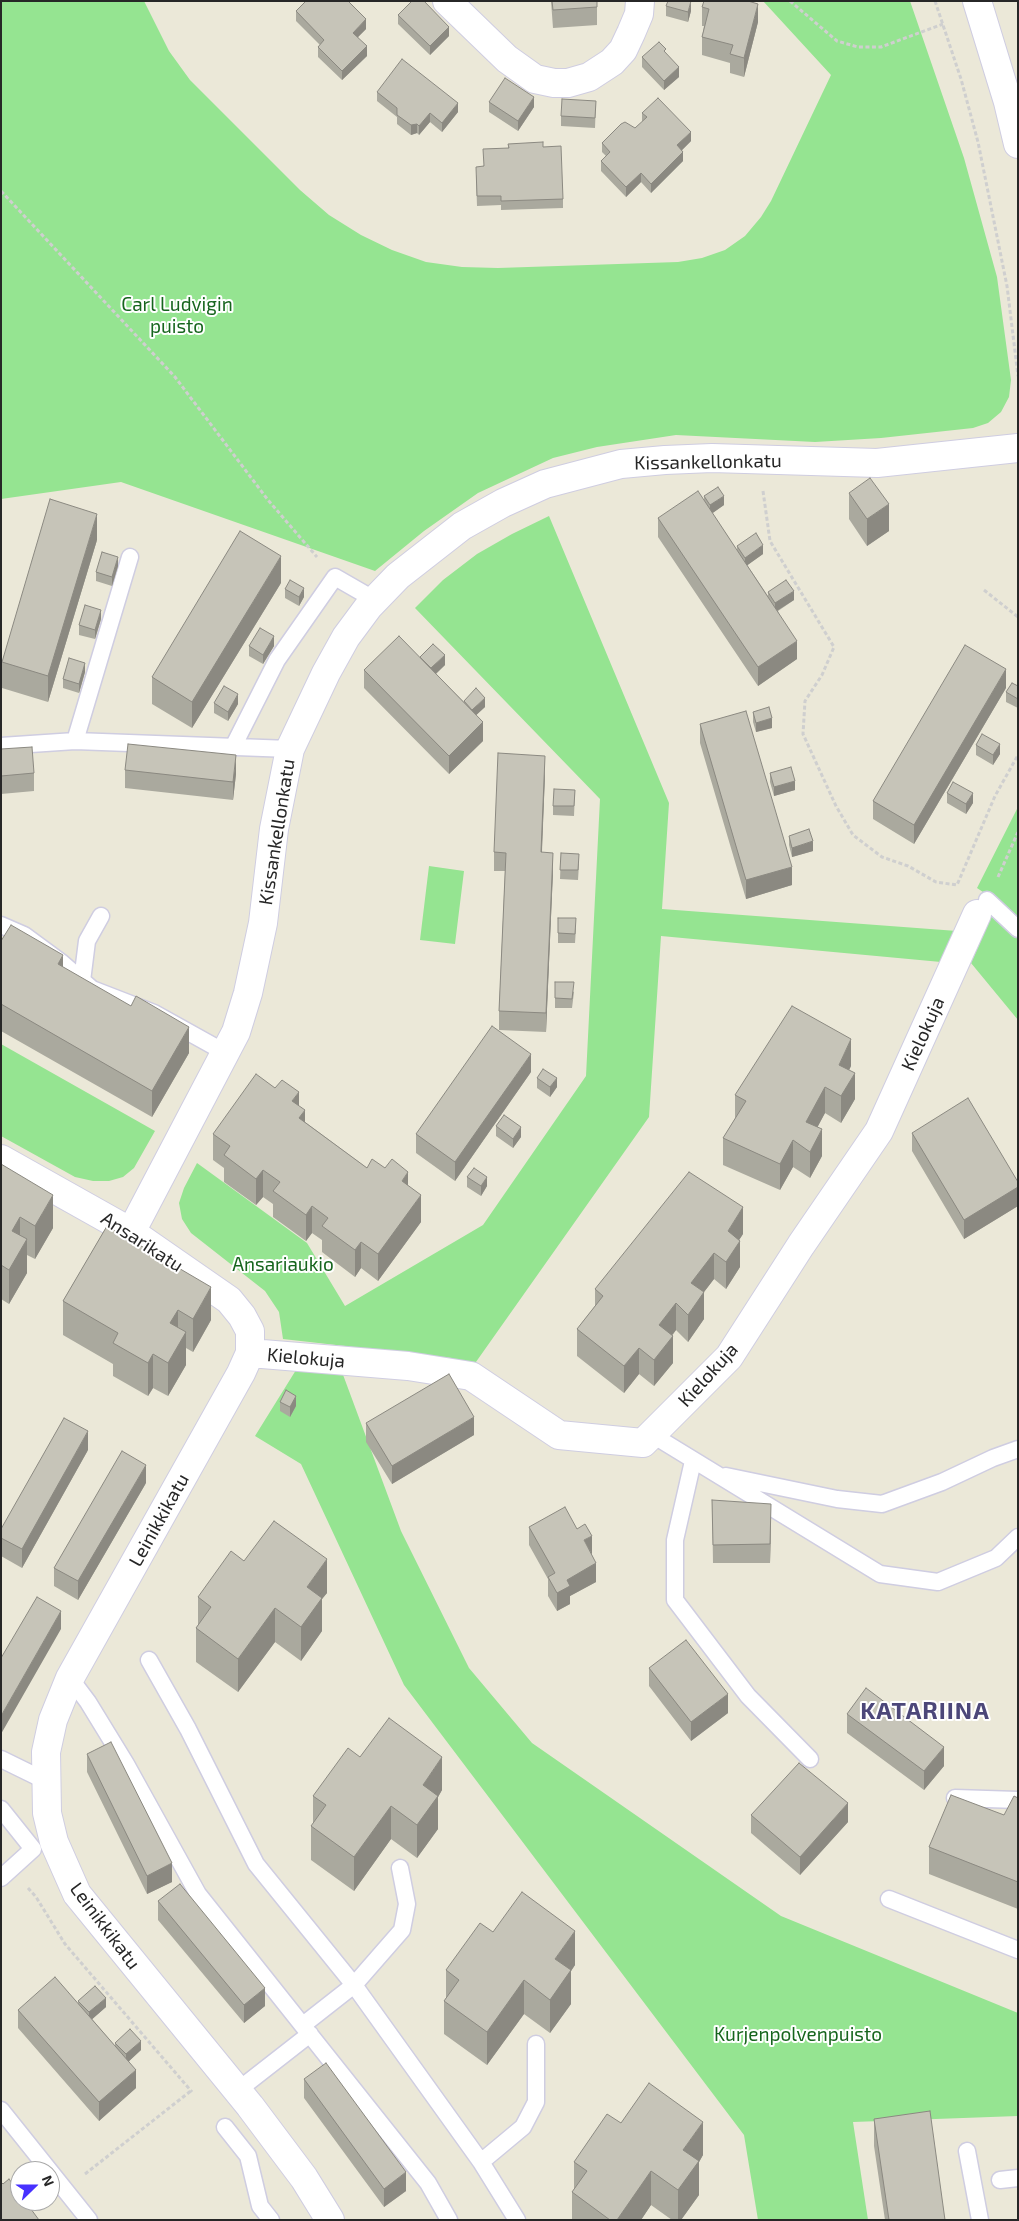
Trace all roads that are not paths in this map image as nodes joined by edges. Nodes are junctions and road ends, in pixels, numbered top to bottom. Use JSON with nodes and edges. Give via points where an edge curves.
{"nodes":[{"id":1,"x":447,"y":1,"type":"edge"},
{"id":2,"x":640,"y":1,"type":"edge"},
{"id":3,"x":977,"y":1,"type":"edge"},
{"id":4,"x":1018,"y":144,"type":"edge"},
{"id":5,"x":1018,"y":448,"type":"edge"},
{"id":6,"x":130,"y":557,"type":"dead end"},
{"id":7,"x":375,"y":600,"type":"junction"},
{"id":8,"x":75,"y":741,"type":"junction"},
{"id":9,"x":1,"y":746,"type":"edge"},
{"id":10,"x":234,"y":747,"type":"junction"},
{"id":11,"x":290,"y":748,"type":"junction"},
{"id":12,"x":982,"y":907,"type":"joint"},
{"id":13,"x":101,"y":916,"type":"dead end"},
{"id":14,"x":1,"y":925,"type":"edge"},
{"id":15,"x":1018,"y":929,"type":"edge"},
{"id":16,"x":82,"y":981,"type":"junction"},
{"id":17,"x":226,"y":1053,"type":"junction"},
{"id":18,"x":1,"y":1159,"type":"edge"},
{"id":19,"x":131,"y":1232,"type":"junction"},
{"id":20,"x":250,"y":1353,"type":"junction"},
{"id":21,"x":651,"y":1434,"type":"junction"},
{"id":22,"x":1018,"y":1449,"type":"edge"},
{"id":23,"x":694,"y":1461,"type":"junction"},
{"id":24,"x":711,"y":1473,"type":"junction"},
{"id":25,"x":1018,"y":1537,"type":"edge"},
{"id":26,"x":149,"y":1660,"type":"dead end"},
{"id":27,"x":70,"y":1678,"type":"junction"},
{"id":28,"x":1,"y":1759,"type":"edge"},
{"id":29,"x":810,"y":1759,"type":"dead end"},
{"id":30,"x":46,"y":1781,"type":"junction"},
{"id":31,"x":955,"y":1798,"type":"edge"},
{"id":32,"x":1018,"y":1800,"type":"edge"},
{"id":33,"x":1,"y":1810,"type":"edge"},
{"id":34,"x":400,"y":1868,"type":"dead end"},
{"id":35,"x":1,"y":1878,"type":"edge"},
{"id":36,"x":889,"y":1899,"type":"dead end"},
{"id":37,"x":1018,"y":1950,"type":"edge"},
{"id":38,"x":354,"y":1985,"type":"junction"},
{"id":39,"x":307,"y":2030,"type":"junction"},
{"id":40,"x":536,"y":2044,"type":"dead end"},
{"id":41,"x":237,"y":2091,"type":"junction"},
{"id":42,"x":1,"y":2110,"type":"edge"},
{"id":43,"x":225,"y":2127,"type":"dead end"},
{"id":44,"x":967,"y":2151,"type":"dead end"},
{"id":45,"x":481,"y":2162,"type":"junction"},
{"id":46,"x":1018,"y":2178,"type":"edge"},
{"id":47,"x":1000,"y":2180,"type":"dead end"},
{"id":48,"x":89,"y":2220,"type":"edge"},
{"id":49,"x":271,"y":2220,"type":"edge"},
{"id":50,"x":330,"y":2220,"type":"edge"},
{"id":51,"x":449,"y":2220,"type":"edge"},
{"id":52,"x":517,"y":2220,"type":"edge"},
{"id":53,"x":980,"y":2220,"type":"edge"}],
"edges":[{"from":1,"to":2,"type":"street","via":[[507,59],[535,79],[568,84],[589,77],[612,62],[623,50],[639,14]]},
{"from":3,"to":4,"type":"street"},
{"from":5,"to":7,"type":"street","name":"Kissankellonkatu","via":[[877,463],[712,458],[665,460],[621,464],[582,473],[545,484],[462,526],[398,576]]},
{"from":6,"to":8,"type":"lane"},
{"from":7,"to":10,"type":"lane","via":[[335,577],[277,660]]},
{"from":7,"to":11,"type":"street","name":"Kissankellonkatu","via":[[346,637]]},
{"from":8,"to":9,"type":"lane"},
{"from":8,"to":10,"type":"lane"},
{"from":10,"to":11,"type":"lane"},
{"from":11,"to":17,"type":"street","name":"Kissankellonkatu","via":[[274,829],[263,922],[248,993]]},
{"from":12,"to":15,"type":"lane"},
{"from":12,"to":21,"type":"street","name":"Kielokuja","via":[[879,1131],[729,1357]]},
{"from":13,"to":16,"type":"lane","via":[[87,941]]},
{"from":14,"to":16,"type":"lane","via":[[24,935]]},
{"from":16,"to":17,"type":"lane","via":[[92,989],[154,1013]]},
{"from":17,"to":19,"type":"street","name":"Kissankellonkatu"},
{"from":18,"to":19,"type":"street","name":"Ansarikatu"},
{"from":19,"to":20,"type":"street","name":"Ansarikatu","via":[[229,1300],[250,1331]]},
{"from":20,"to":21,"type":"street","name":"Kielokuja","via":[[408,1366],[471,1376],[559,1435],[643,1442]]},
{"from":20,"to":27,"type":"street","name":"Leinikkikatu"},
{"from":21,"to":23,"type":"lane"},
{"from":22,"to":24,"type":"lane","via":[[882,1504],[837,1499]]},
{"from":23,"to":24,"type":"lane"},
{"from":23,"to":29,"type":"lane","via":[[675,1540],[675,1600],[748,1696]]},
{"from":24,"to":25,"type":"lane","via":[[880,1574],[938,1582],[996,1558]]},
{"from":26,"to":38,"type":"lane","via":[[256,1864]]},
{"from":27,"to":30,"type":"street","name":"Leinikkikatu","via":[[53,1720],[46,1752]]},
{"from":27,"to":39,"type":"lane","via":[[126,1764],[198,1894]]},
{"from":28,"to":30,"type":"lane"},
{"from":30,"to":41,"type":"street","name":"Leinikkikatu","via":[[47,1813],[54,1842],[77,1894]]},
{"from":31,"to":32,"type":"lane"},
{"from":33,"to":35,"type":"lane","via":[[33,1849]]},
{"from":34,"to":38,"type":"lane","via":[[407,1904],[402,1930]]},
{"from":36,"to":37,"type":"lane"},
{"from":38,"to":39,"type":"lane"},
{"from":38,"to":45,"type":"lane"},
{"from":39,"to":41,"type":"lane"},
{"from":39,"to":51,"type":"lane","via":[[428,2183]]},
{"from":40,"to":45,"type":"lane","via":[[536,2102],[523,2127]]},
{"from":41,"to":50,"type":"street","name":"Leinikkikatu","via":[[304,2178]]},
{"from":42,"to":48,"type":"lane"},
{"from":43,"to":49,"type":"lane","via":[[248,2156],[260,2206]]},
{"from":44,"to":53,"type":"lane"},
{"from":45,"to":52,"type":"lane"},
{"from":46,"to":47,"type":"lane"}]}
